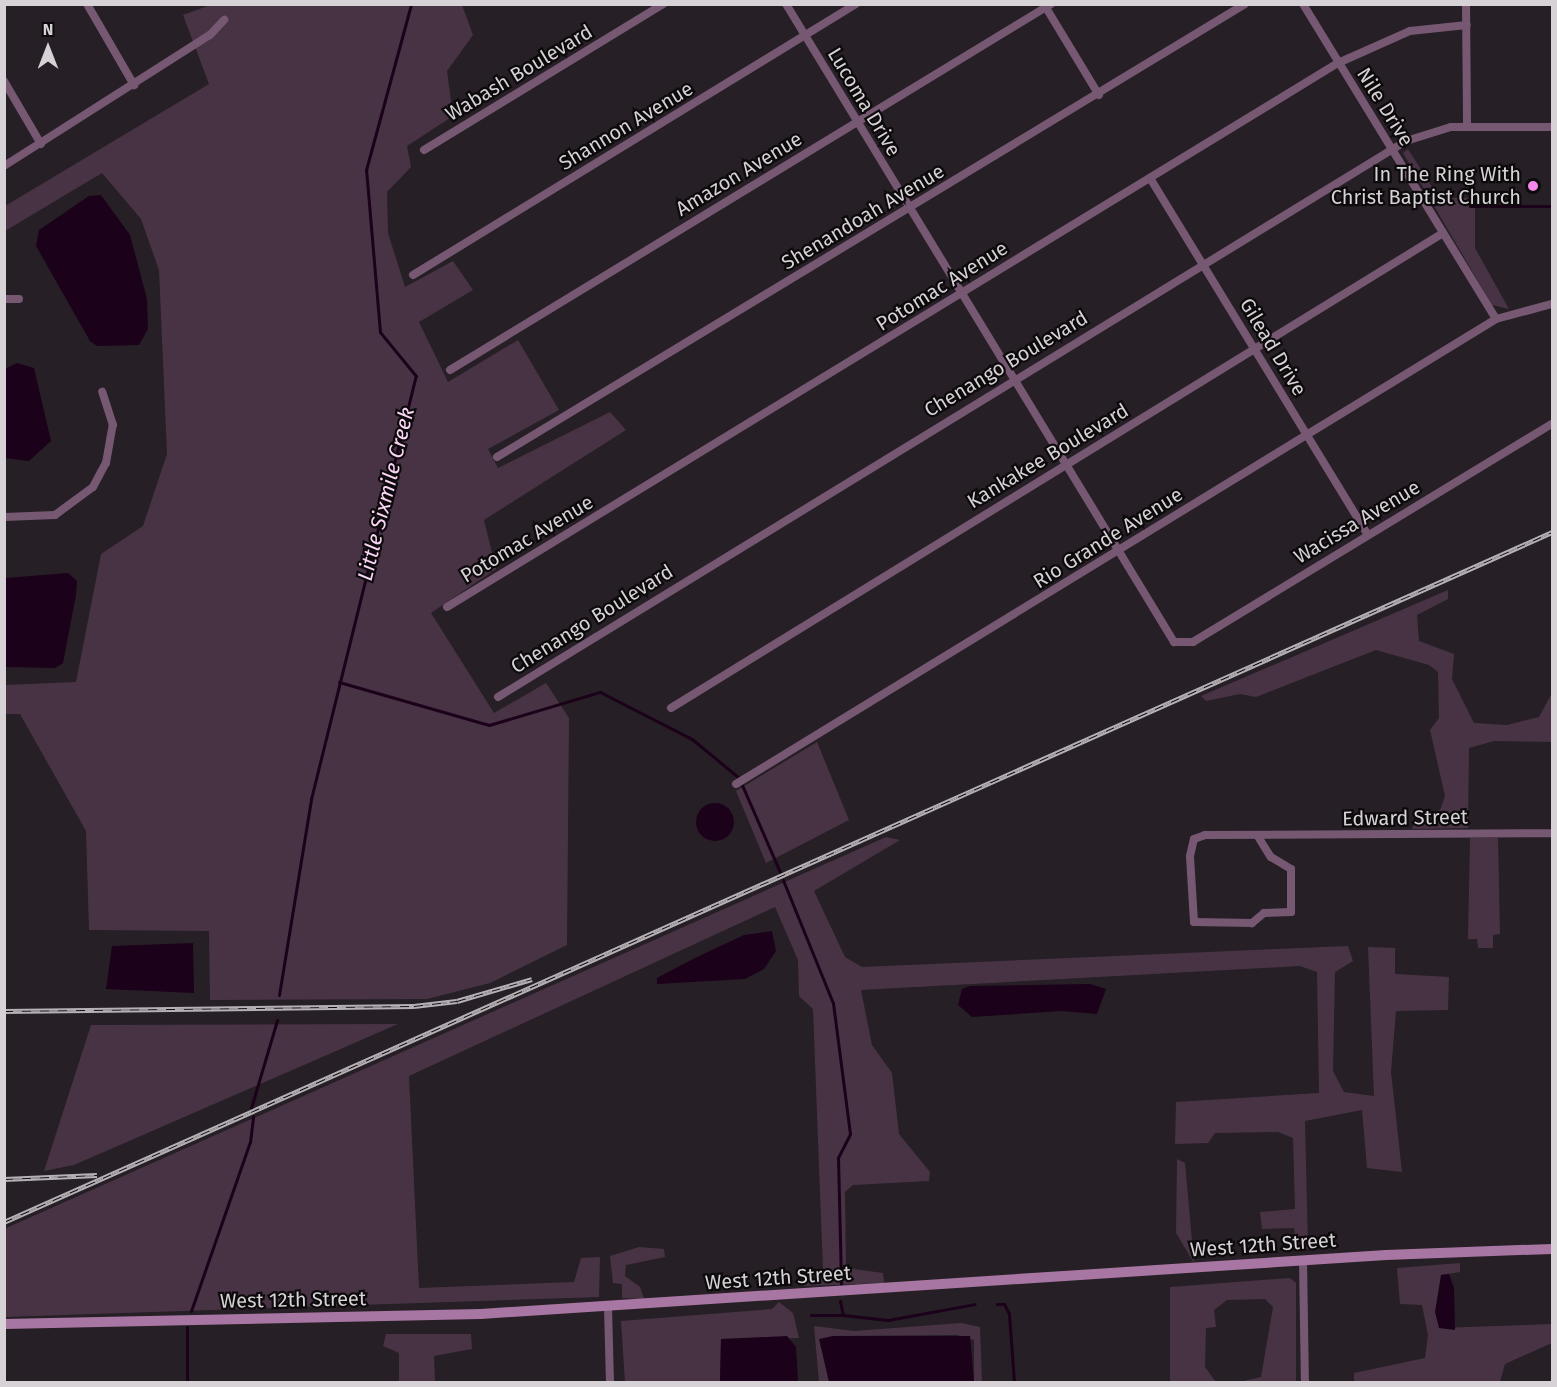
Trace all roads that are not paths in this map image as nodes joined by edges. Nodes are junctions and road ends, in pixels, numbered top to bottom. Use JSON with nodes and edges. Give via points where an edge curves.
{"nodes":[{"id":1,"x":87,"y":4,"type":"edge"},
{"id":2,"x":663,"y":4,"type":"edge"},
{"id":3,"x":786,"y":4,"type":"edge"},
{"id":4,"x":856,"y":4,"type":"edge"},
{"id":5,"x":1245,"y":4,"type":"edge"},
{"id":6,"x":1303,"y":4,"type":"edge"},
{"id":7,"x":1466,"y":4,"type":"edge"},
{"id":8,"x":1047,"y":6,"type":"edge"},
{"id":9,"x":224,"y":20,"type":"dead end"},
{"id":10,"x":1467,"y":25,"type":"junction"},
{"id":11,"x":804,"y":36,"type":"junction"},
{"id":12,"x":1338,"y":63,"type":"junction"},
{"id":13,"x":4,"y":81,"type":"edge"},
{"id":14,"x":134,"y":85,"type":"junction"},
{"id":15,"x":1099,"y":95,"type":"junction"},
{"id":16,"x":857,"y":122,"type":"junction"},
{"id":17,"x":1467,"y":127,"type":"junction"},
{"id":18,"x":1552,"y":127,"type":"edge"},
{"id":19,"x":41,"y":144,"type":"junction"},
{"id":20,"x":1392,"y":148,"type":"junction"},
{"id":21,"x":424,"y":150,"type":"dead end"},
{"id":22,"x":4,"y":166,"type":"edge"},
{"id":23,"x":1150,"y":178,"type":"junction"},
{"id":24,"x":911,"y":208,"type":"junction"},
{"id":25,"x":1443,"y":233,"type":"junction"},
{"id":26,"x":1203,"y":263,"type":"junction"},
{"id":27,"x":413,"y":275,"type":"dead end"},
{"id":28,"x":962,"y":293,"type":"junction"},
{"id":29,"x":4,"y":299,"type":"edge"},
{"id":30,"x":19,"y":299,"type":"dead end"},
{"id":31,"x":1552,"y":304,"type":"edge"},
{"id":32,"x":1496,"y":319,"type":"junction"},
{"id":33,"x":1255,"y":348,"type":"junction"},
{"id":34,"x":450,"y":370,"type":"dead end"},
{"id":35,"x":1013,"y":377,"type":"junction"},
{"id":36,"x":102,"y":392,"type":"dead end"},
{"id":37,"x":1552,"y":424,"type":"edge"},
{"id":38,"x":1307,"y":435,"type":"junction"},
{"id":39,"x":497,"y":457,"type":"dead end"},
{"id":40,"x":1066,"y":464,"type":"junction"},
{"id":41,"x":4,"y":517,"type":"edge"},
{"id":42,"x":1368,"y":535,"type":"junction"},
{"id":43,"x":1117,"y":552,"type":"junction"},
{"id":44,"x":447,"y":607,"type":"dead end"},
{"id":45,"x":1178,"y":645,"type":"joint"},
{"id":46,"x":498,"y":697,"type":"dead end"},
{"id":47,"x":671,"y":708,"type":"dead end"},
{"id":48,"x":736,"y":784,"type":"dead end"},
{"id":49,"x":1552,"y":833,"type":"edge"},
{"id":50,"x":1257,"y":835,"type":"junction"},
{"id":51,"x":1552,"y":1249,"type":"edge"},
{"id":52,"x":1303,"y":1260,"type":"junction"},
{"id":53,"x":608,"y":1307,"type":"junction"},
{"id":54,"x":4,"y":1324,"type":"edge"},
{"id":55,"x":610,"y":1383,"type":"edge"},
{"id":56,"x":1305,"y":1383,"type":"edge"}],
"edges":[{"from":1,"to":14,"type":"street"},
{"from":2,"to":21,"type":"street","name":"Wabash Boulevard"},
{"from":3,"to":11,"type":"street","name":"Lucoma Drive"},
{"from":4,"to":11,"type":"street","name":"Shannon Avenue"},
{"from":5,"to":15,"type":"street","name":"Shenandoah Avenue"},
{"from":6,"to":12,"type":"street","name":"Nile Drive"},
{"from":7,"to":10,"type":"street"},
{"from":8,"to":15,"type":"street","name":"Amazon Avenue"},
{"from":8,"to":16,"type":"street","name":"Amazon Avenue"},
{"from":9,"to":14,"type":"street"},
{"from":10,"to":12,"type":"street","name":"Potomac Avenue","via":[[1410,31]]},
{"from":10,"to":17,"type":"street"},
{"from":11,"to":16,"type":"street","name":"Lucoma Drive"},
{"from":11,"to":27,"type":"street","name":"Shannon Avenue"},
{"from":12,"to":20,"type":"street","name":"Nile Drive"},
{"from":12,"to":23,"type":"street","name":"Potomac Avenue"},
{"from":13,"to":19,"type":"street"},
{"from":14,"to":19,"type":"street"},
{"from":15,"to":24,"type":"street","name":"Shenandoah Avenue"},
{"from":16,"to":24,"type":"street","name":"Lucoma Drive"},
{"from":16,"to":34,"type":"street","name":"Amazon Avenue"},
{"from":17,"to":18,"type":"street","name":"Chenango Boulevard"},
{"from":17,"to":20,"type":"street","name":"Chenango Boulevard","via":[[1423,133]]},
{"from":19,"to":22,"type":"street"},
{"from":20,"to":25,"type":"street","name":"Nile Drive"},
{"from":20,"to":26,"type":"street","name":"Chenango Boulevard"},
{"from":23,"to":26,"type":"street","name":"Gilead Drive"},
{"from":23,"to":28,"type":"street","name":"Potomac Avenue"},
{"from":24,"to":28,"type":"street","name":"Lucoma Drive"},
{"from":24,"to":39,"type":"street","name":"Shenandoah Avenue"},
{"from":25,"to":32,"type":"street","name":"Nile Drive"},
{"from":25,"to":33,"type":"street","name":"Kankakee Boulevard"},
{"from":26,"to":33,"type":"street","name":"Gilead Drive"},
{"from":26,"to":35,"type":"street","name":"Chenango Boulevard"},
{"from":28,"to":35,"type":"street","name":"Lucoma Drive"},
{"from":28,"to":44,"type":"street","name":"Potomac Avenue"},
{"from":29,"to":30,"type":"street"},
{"from":31,"to":32,"type":"street","name":"Rio Grande Avenue"},
{"from":32,"to":38,"type":"street","name":"Rio Grande Avenue"},
{"from":33,"to":38,"type":"street","name":"Gilead Drive"},
{"from":33,"to":40,"type":"street","name":"Kankakee Boulevard"},
{"from":35,"to":40,"type":"street","name":"Lucoma Drive"},
{"from":35,"to":46,"type":"street","name":"Chenango Boulevard"},
{"from":36,"to":41,"type":"street","via":[[112,426],[106,463],[93,487],[55,514]]},
{"from":37,"to":42,"type":"street","name":"Wacissa Avenue"},
{"from":38,"to":42,"type":"street","name":"Gilead Drive"},
{"from":38,"to":43,"type":"street","name":"Rio Grande Avenue"},
{"from":40,"to":43,"type":"street","name":"Lucoma Drive"},
{"from":40,"to":47,"type":"street","name":"Kankakee Boulevard"},
{"from":42,"to":45,"type":"street","name":"Wacissa Avenue","via":[[1193,642]]},
{"from":43,"to":45,"type":"street","name":"Lucoma Drive"},
{"from":43,"to":48,"type":"street","name":"Rio Grande Avenue"},
{"from":49,"to":50,"type":"street","name":"Edward Street"},
{"from":50,"to":50,"type":"street","name":"Edward Street","via":[[1194,839],[1194,922],[1252,923],[1264,913],[1291,912],[1291,869],[1271,857]]},
{"from":51,"to":52,"type":"street","name":"West 12th Street"},
{"from":52,"to":53,"type":"street","name":"West 12th Street"},
{"from":52,"to":56,"type":"street"},
{"from":53,"to":54,"type":"street","name":"West 12th Street"},
{"from":53,"to":55,"type":"street"}]}
